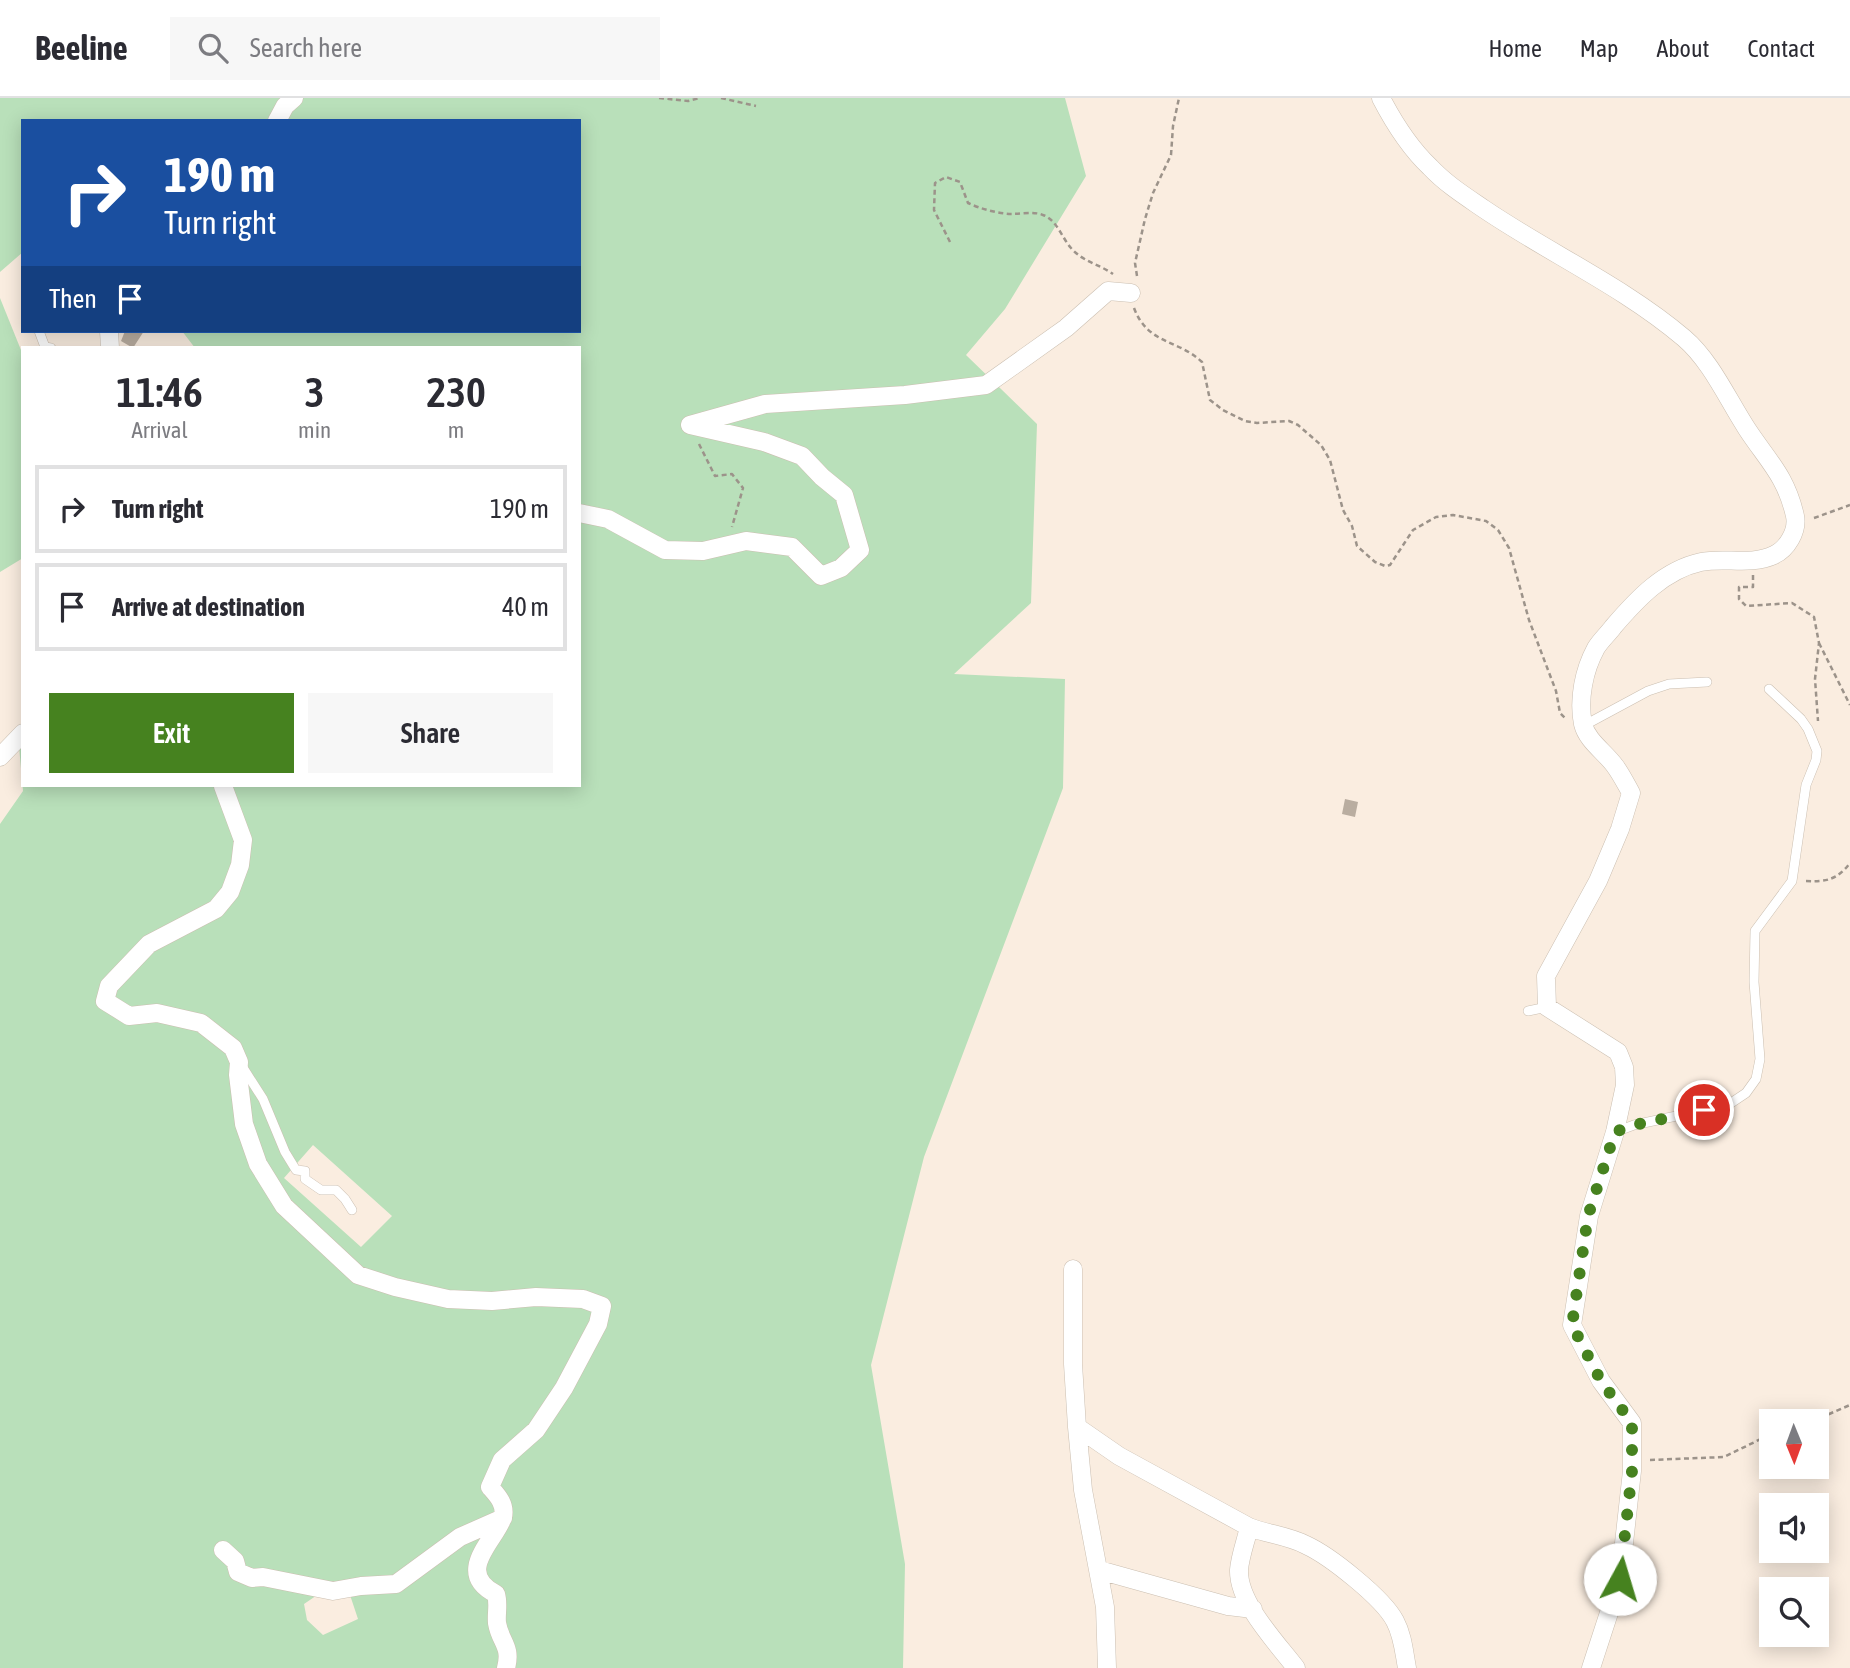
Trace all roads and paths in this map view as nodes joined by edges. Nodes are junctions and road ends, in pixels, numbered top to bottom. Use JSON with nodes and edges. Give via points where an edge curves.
{"nodes":[{"id":1,"x":294,"y":98,"type":"edge"},
{"id":2,"x":659,"y":98,"type":"edge"},
{"id":3,"x":700,"y":98,"type":"edge"},
{"id":4,"x":721,"y":98,"type":"edge"},
{"id":5,"x":1179,"y":98,"type":"edge"},
{"id":6,"x":1381,"y":98,"type":"edge"},
{"id":7,"x":756,"y":106,"type":"dead end"},
{"id":8,"x":278,"y":119,"type":"edge"},
{"id":9,"x":950,"y":242,"type":"dead end"},
{"id":10,"x":1131,"y":293,"type":"junction"},
{"id":11,"x":690,"y":425,"type":"junction"},
{"id":12,"x":1850,"y":505,"type":"edge"},
{"id":13,"x":581,"y":513,"type":"edge"},
{"id":14,"x":1815,"y":518,"type":"dead end"},
{"id":15,"x":732,"y":544,"type":"junction"},
{"id":16,"x":1750,"y":562,"type":"junction"},
{"id":17,"x":1819,"y":643,"type":"junction"},
{"id":18,"x":1707,"y":682,"type":"dead end"},
{"id":19,"x":1769,"y":689,"type":"dead end"},
{"id":20,"x":1850,"y":705,"type":"edge"},
{"id":21,"x":1583,"y":726,"type":"junction"},
{"id":22,"x":1808,"y":729,"type":"junction"},
{"id":23,"x":21,"y":735,"type":"edge"},
{"id":24,"x":0,"y":757,"type":"edge"},
{"id":25,"x":222,"y":787,"type":"edge"},
{"id":26,"x":1850,"y":863,"type":"edge"},
{"id":27,"x":1792,"y":881,"type":"junction"},
{"id":28,"x":1547,"y":1007,"type":"junction"},
{"id":29,"x":1528,"y":1011,"type":"dead end"},
{"id":30,"x":239,"y":1062,"type":"junction"},
{"id":31,"x":1615,"y":1132,"type":"junction"},
{"id":32,"x":352,"y":1210,"type":"dead end"},
{"id":33,"x":1073,"y":1269,"type":"dead end"},
{"id":34,"x":1850,"y":1405,"type":"edge"},
{"id":35,"x":1829,"y":1414,"type":"edge"},
{"id":36,"x":1077,"y":1427,"type":"junction"},
{"id":37,"x":1759,"y":1440,"type":"edge"},
{"id":38,"x":1632,"y":1471,"type":"junction"},
{"id":39,"x":503,"y":1518,"type":"junction"},
{"id":40,"x":1249,"y":1527,"type":"junction"},
{"id":41,"x":223,"y":1550,"type":"dead end"},
{"id":42,"x":1100,"y":1570,"type":"junction"},
{"id":43,"x":1253,"y":1609,"type":"junction"},
{"id":44,"x":506,"y":1668,"type":"edge"},
{"id":45,"x":1107,"y":1668,"type":"edge"},
{"id":46,"x":1296,"y":1668,"type":"edge"},
{"id":47,"x":1407,"y":1668,"type":"edge"},
{"id":48,"x":1591,"y":1668,"type":"edge"}],
"edges":[{"from":1,"to":8,"type":"street"},
{"from":2,"to":3,"type":"path"},
{"from":4,"to":7,"type":"path"},
{"from":5,"to":10,"type":"path","via":[[1171,155],[1153,193],[1135,263],[1137,284]]},
{"from":6,"to":16,"type":"street","via":[[1407,141],[1453,188],[1626,295],[1685,339],[1700,356],[1777,468],[1796,519],[1788,546],[1776,555]]},
{"from":9,"to":10,"type":"path","via":[[934,210],[934,183],[946,177],[960,182],[968,203],[979,208],[1046,215],[1071,248],[1088,263],[1116,276]]},
{"from":10,"to":11,"type":"street","via":[[1108,291],[1066,328],[986,384],[905,395],[765,404]]},
{"from":10,"to":21,"type":"path","via":[[1134,309],[1147,330],[1202,362],[1210,400],[1245,421],[1289,421],[1321,445],[1357,546],[1375,562],[1391,565],[1413,530],[1436,517],[1486,521],[1498,530],[1509,548],[1560,713],[1570,723]]},
{"from":11,"to":15,"type":"path","via":[[715,476],[732,474],[743,488],[732,521]]},
{"from":11,"to":15,"type":"street","via":[[802,456],[844,495],[860,550],[841,568],[821,576],[792,547],[746,541]]},
{"from":12,"to":14,"type":"path"},
{"from":13,"to":15,"type":"street","via":[[608,519],[665,550],[702,551]]},
{"from":16,"to":17,"type":"path","via":[[1752,587],[1740,587],[1739,599],[1745,606],[1792,603],[1814,617]]},
{"from":16,"to":21,"type":"street","via":[[1702,562],[1654,585],[1597,647],[1581,688]]},
{"from":17,"to":20,"type":"path"},
{"from":17,"to":22,"type":"path","via":[[1815,679],[1819,720]]},
{"from":18,"to":21,"type":"lane","via":[[1670,684],[1648,691]]},
{"from":19,"to":22,"type":"lane"},
{"from":21,"to":28,"type":"street","via":[[1631,793],[1598,881],[1546,976]]},
{"from":22,"to":27,"type":"lane","via":[[1817,751],[1806,785]]},
{"from":23,"to":24,"type":"street"},
{"from":25,"to":30,"type":"street","via":[[243,840],[230,892],[216,909],[149,944],[110,986],[105,1001],[129,1016],[157,1013],[201,1023],[233,1048]]},
{"from":26,"to":27,"type":"path","via":[[1829,881]]},
{"from":27,"to":31,"type":"lane","via":[[1755,931],[1760,1059],[1756,1079],[1728,1105]]},
{"from":28,"to":29,"type":"lane"},
{"from":28,"to":31,"type":"street","via":[[1618,1052],[1625,1085]]},
{"from":30,"to":32,"type":"lane","via":[[263,1099],[296,1170],[305,1171],[305,1179],[321,1190],[336,1190]]},
{"from":30,"to":39,"type":"street","via":[[244,1124],[258,1164],[284,1206],[358,1275],[448,1299],[583,1299],[603,1306],[583,1354],[536,1430],[502,1460],[489,1487],[501,1499]]},
{"from":31,"to":38,"type":"street","via":[[1588,1216],[1572,1325],[1601,1381],[1632,1423]]},
{"from":33,"to":36,"type":"street"},
{"from":34,"to":35,"type":"path"},
{"from":36,"to":40,"type":"street","via":[[1119,1456]]},
{"from":36,"to":42,"type":"street","via":[[1083,1490]]},
{"from":37,"to":38,"type":"path","via":[[1724,1457],[1648,1460]]},
{"from":38,"to":48,"type":"street","via":[[1620,1579]]},
{"from":39,"to":41,"type":"street","via":[[460,1537],[396,1584],[333,1591],[252,1578],[238,1572]]},
{"from":39,"to":44,"type":"street","via":[[481,1553],[478,1574],[487,1590],[496,1594],[498,1626],[509,1655]]},
{"from":40,"to":43,"type":"street","via":[[1239,1570],[1241,1587]]},
{"from":40,"to":47,"type":"street","via":[[1305,1544],[1381,1602],[1403,1640]]},
{"from":42,"to":43,"type":"street"},
{"from":42,"to":45,"type":"street"},
{"from":43,"to":46,"type":"street"}]}
